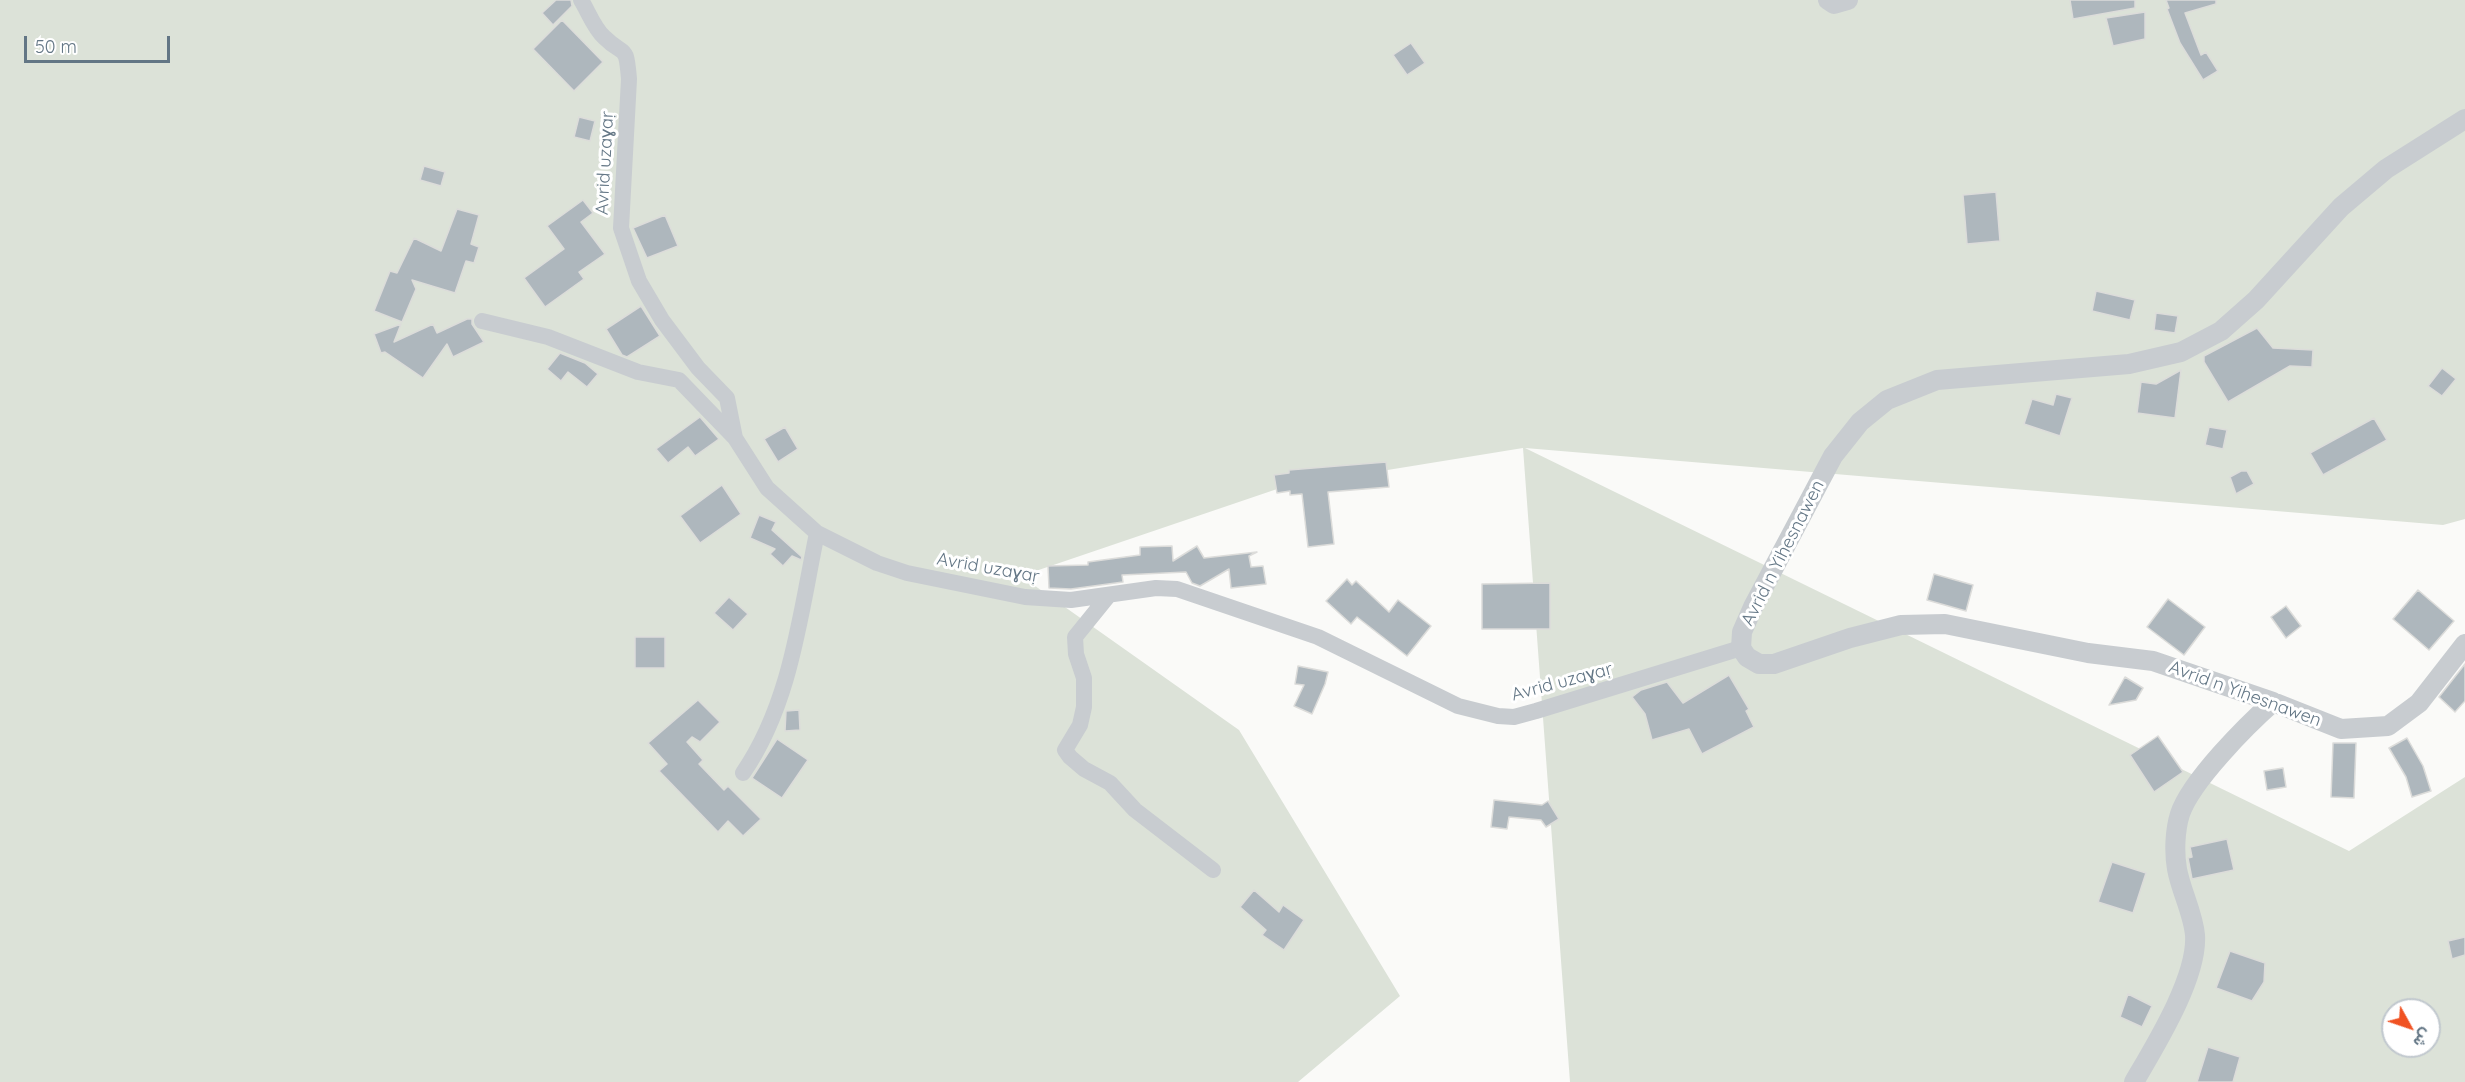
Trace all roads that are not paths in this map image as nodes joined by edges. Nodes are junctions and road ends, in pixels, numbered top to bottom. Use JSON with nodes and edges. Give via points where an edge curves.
{"nodes":[{"id":1,"x":581,"y":0,"type":"edge"},
{"id":2,"x":1828,"y":0,"type":"edge"},
{"id":3,"x":1848,"y":0,"type":"edge"},
{"id":4,"x":2465,"y":119,"type":"edge"},
{"id":5,"x":482,"y":321,"type":"dead end"},
{"id":6,"x":735,"y":438,"type":"junction"},
{"id":7,"x":817,"y":533,"type":"junction"},
{"id":8,"x":1108,"y":595,"type":"junction"},
{"id":9,"x":2465,"y":644,"type":"edge"},
{"id":10,"x":1741,"y":648,"type":"junction"},
{"id":11,"x":2273,"y":702,"type":"junction"},
{"id":12,"x":743,"y":773,"type":"dead end"},
{"id":13,"x":1213,"y":870,"type":"dead end"},
{"id":14,"x":2134,"y":1082,"type":"edge"}],
"edges":[{"from":1,"to":6,"type":"street","name":"Avrid uzaɣaṛ","via":[[603,37],[623,49],[627,56],[621,228],[639,281],[698,368],[727,398]]},
{"from":2,"to":3,"type":"street","via":[[1834,4]]},
{"from":4,"to":10,"type":"street","name":"Avrid n Yiḥesnawen","via":[[2386,169],[2341,207],[2239,315],[2221,331],[2181,352],[2128,364],[1937,380],[1887,400],[1860,422],[1833,456],[1753,607],[1742,632]]},
{"from":5,"to":6,"type":"street","via":[[548,337],[638,372],[679,380]]},
{"from":6,"to":7,"type":"street","name":"Avrid uzaɣaṛ","via":[[767,488]]},
{"from":7,"to":8,"type":"street","name":"Avrid uzaɣaṛ","via":[[877,563],[941,580],[1025,597],[1071,600]]},
{"from":7,"to":12,"type":"street","via":[[775,717]]},
{"from":8,"to":10,"type":"street","name":"Avrid uzaɣaṛ","via":[[1156,588],[1200,596],[1318,637],[1458,706],[1498,716],[1514,717],[1536,711]]},
{"from":8,"to":13,"type":"street","via":[[1075,637],[1084,678],[1084,707],[1080,725],[1065,750]]},
{"from":9,"to":11,"type":"street","name":"Avrid n Yiḥesnawen","via":[[2419,703],[2388,726],[2341,729]]},
{"from":10,"to":11,"type":"street","name":"Avrid n Yiḥesnawen","via":[[1759,664],[1774,664],[1901,625],[1945,624],[2088,653],[2153,661]]},
{"from":11,"to":14,"type":"street","via":[[2229,746],[2181,812],[2176,830],[2177,868],[2195,936],[2191,963],[2173,1011]]}]}
